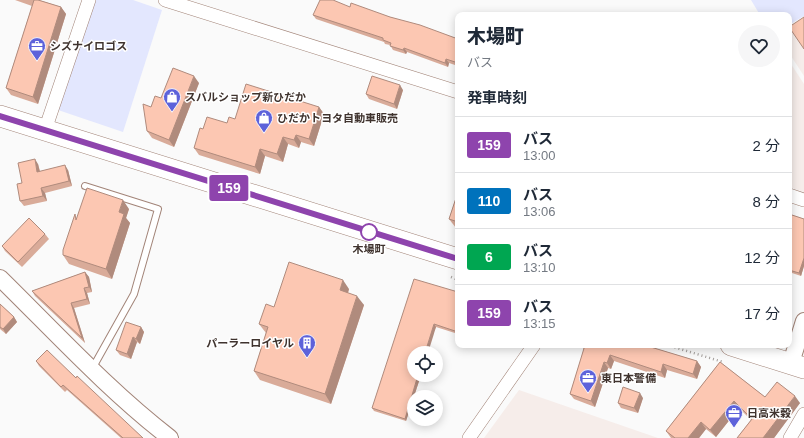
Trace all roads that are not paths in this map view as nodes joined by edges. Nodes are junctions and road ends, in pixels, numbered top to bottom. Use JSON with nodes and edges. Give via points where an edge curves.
{"nodes":[{"id":1,"x":89,"y":0,"type":"edge"},
{"id":2,"x":165,"y":0,"type":"edge"},
{"id":3,"x":455,"y":91,"type":"edge"},
{"id":4,"x":0,"y":116,"type":"edge"},
{"id":5,"x":45,"y":130,"type":"junction"},
{"id":6,"x":85,"y":186,"type":"dead end"},
{"id":7,"x":792,"y":196,"type":"edge"},
{"id":8,"x":804,"y":200,"type":"edge"},
{"id":9,"x":455,"y":258,"type":"edge"},
{"id":10,"x":0,"y":278,"type":"edge"},
{"id":11,"x":804,"y":321,"type":"edge"},
{"id":12,"x":532,"y":348,"type":"edge"},
{"id":13,"x":740,"y":348,"type":"edge"},
{"id":14,"x":797,"y":366,"type":"edge"},
{"id":15,"x":92,"y":369,"type":"junction"},
{"id":16,"x":804,"y":414,"type":"edge"},
{"id":17,"x":170,"y":438,"type":"edge"},
{"id":18,"x":469,"y":438,"type":"edge"},
{"id":19,"x":790,"y":438,"type":"edge"}],
"edges":[{"from":1,"to":5,"type":"street"},
{"from":2,"to":3,"type":"street"},
{"from":4,"to":5,"type":"highway"},
{"from":5,"to":9,"type":"highway"},
{"from":6,"to":15,"type":"lane","via":[[158,209],[134,294]]},
{"from":7,"to":8,"type":"street"},
{"from":10,"to":15,"type":"street"},
{"from":11,"to":14,"type":"street"},
{"from":12,"to":18,"type":"street"},
{"from":13,"to":14,"type":"highway"},
{"from":15,"to":17,"type":"street"},
{"from":16,"to":19,"type":"street"}]}
